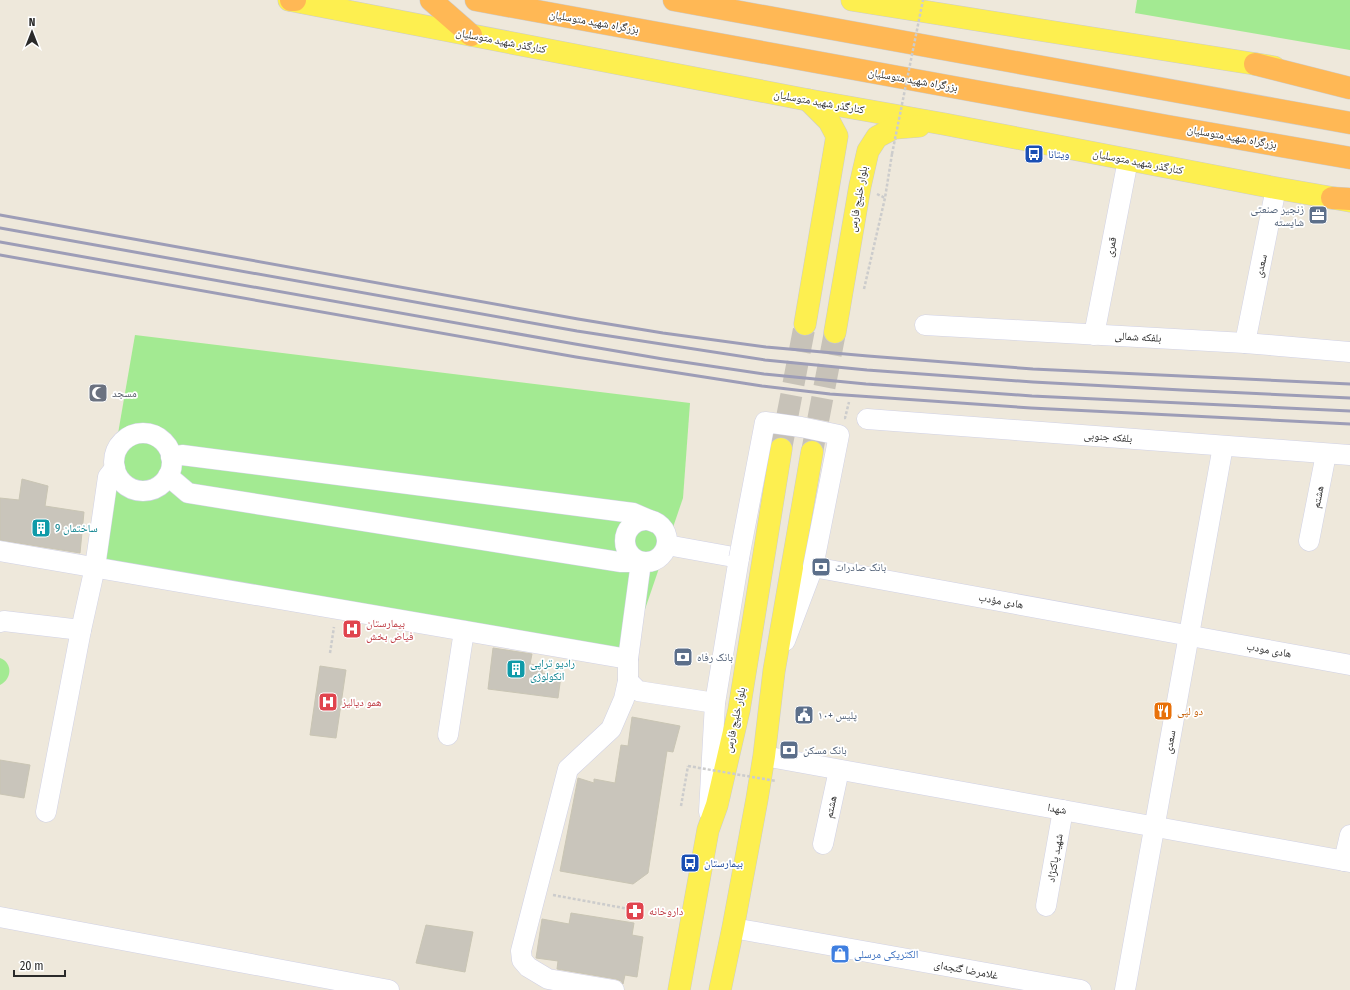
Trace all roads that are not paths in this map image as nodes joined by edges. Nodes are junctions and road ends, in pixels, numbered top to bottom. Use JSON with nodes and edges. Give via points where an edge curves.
{"nodes":[{"id":1,"x":290,"y":0,"type":"edge"},
{"id":2,"x":295,"y":0,"type":"edge"},
{"id":3,"x":431,"y":0,"type":"edge"},
{"id":4,"x":476,"y":0,"type":"edge"},
{"id":5,"x":674,"y":0,"type":"edge"},
{"id":6,"x":852,"y":0,"type":"edge"},
{"id":7,"x":471,"y":35,"type":"junction"},
{"id":8,"x":1255,"y":64,"type":"junction"},
{"id":9,"x":1350,"y":80,"type":"edge"},
{"id":10,"x":1350,"y":88,"type":"edge"},
{"id":11,"x":808,"y":100,"type":"junction"},
{"id":12,"x":1350,"y":123,"type":"edge"},
{"id":13,"x":944,"y":124,"type":"junction"},
{"id":14,"x":1350,"y":158,"type":"edge"},
{"id":15,"x":1128,"y":160,"type":"junction"},
{"id":16,"x":1276,"y":188,"type":"junction"},
{"id":17,"x":1344,"y":199,"type":"edge"},
{"id":18,"x":805,"y":324,"type":"tunnel mouth"},
{"id":19,"x":925,"y":325,"type":"dead end"},
{"id":20,"x":835,"y":332,"type":"tunnel mouth"},
{"id":21,"x":1094,"y":335,"type":"junction"},
{"id":22,"x":1245,"y":343,"type":"junction"},
{"id":23,"x":1350,"y":352,"type":"edge"},
{"id":24,"x":867,"y":419,"type":"dead end"},
{"id":25,"x":1223,"y":446,"type":"junction"},
{"id":26,"x":781,"y":449,"type":"tunnel mouth"},
{"id":27,"x":812,"y":452,"type":"tunnel mouth"},
{"id":28,"x":1326,"y":454,"type":"junction"},
{"id":29,"x":1350,"y":455,"type":"edge"},
{"id":30,"x":170,"y":466,"type":"junction"},
{"id":31,"x":114,"y":468,"type":"junction"},
{"id":32,"x":654,"y":522,"type":"junction"},
{"id":33,"x":1309,"y":541,"type":"dead end"},
{"id":34,"x":667,"y":545,"type":"junction"},
{"id":35,"x":0,"y":551,"type":"edge"},
{"id":36,"x":739,"y":558,"type":"junction"},
{"id":37,"x":641,"y":562,"type":"junction"},
{"id":38,"x":95,"y":567,"type":"junction"},
{"id":39,"x":813,"y":567,"type":"junction"},
{"id":40,"x":0,"y":622,"type":"edge"},
{"id":41,"x":81,"y":630,"type":"junction"},
{"id":42,"x":464,"y":631,"type":"junction"},
{"id":43,"x":1189,"y":636,"type":"junction"},
{"id":44,"x":628,"y":659,"type":"junction"},
{"id":45,"x":1350,"y":665,"type":"edge"},
{"id":46,"x":774,"y":671,"type":"junction"},
{"id":47,"x":628,"y":681,"type":"junction"},
{"id":48,"x":715,"y":703,"type":"junction"},
{"id":49,"x":448,"y":735,"type":"dead end"},
{"id":50,"x":764,"y":756,"type":"junction"},
{"id":51,"x":839,"y":770,"type":"junction"},
{"id":52,"x":1063,"y":810,"type":"junction"},
{"id":53,"x":46,"y":812,"type":"dead end"},
{"id":54,"x":1155,"y":827,"type":"junction"},
{"id":55,"x":708,"y":830,"type":"junction"},
{"id":56,"x":1350,"y":835,"type":"edge"},
{"id":57,"x":823,"y":844,"type":"dead end"},
{"id":58,"x":1347,"y":862,"type":"edge"},
{"id":59,"x":1046,"y":906,"type":"dead end"},
{"id":60,"x":0,"y":917,"type":"edge"},
{"id":61,"x":733,"y":928,"type":"junction"},
{"id":62,"x":547,"y":984,"type":"edge"},
{"id":63,"x":389,"y":990,"type":"edge"},
{"id":64,"x":614,"y":990,"type":"edge"},
{"id":65,"x":679,"y":990,"type":"edge"},
{"id":66,"x":720,"y":990,"type":"edge"},
{"id":67,"x":1081,"y":990,"type":"edge"},
{"id":68,"x":1125,"y":990,"type":"edge"}],
"edges":[{"from":1,"to":2,"type":"highway"},
{"from":1,"to":7,"type":"main road","name":"کنارگذر شهید متوسلیان"},
{"from":3,"to":7,"type":"highway"},
{"from":4,"to":14,"type":"highway","name":"بزرگراه شهید متوسلیان"},
{"from":5,"to":12,"type":"highway"},
{"from":6,"to":8,"type":"main road"},
{"from":7,"to":11,"type":"main road","name":"کنارگذر شهید متوسلیان"},
{"from":8,"to":9,"type":"main road"},
{"from":8,"to":10,"type":"highway"},
{"from":11,"to":13,"type":"main road","name":"کنارگذر شهید متوسلیان"},
{"from":11,"to":18,"type":"main road","via":[[829,121],[837,136]]},
{"from":13,"to":15,"type":"main road","name":"کنارگذر شهید متوسلیان"},
{"from":13,"to":20,"type":"main road","name":"بلوار خلیج فارس","via":[[894,128],[877,137],[868,151]]},
{"from":15,"to":16,"type":"main road","name":"کنارگذر شهید متوسلیان"},
{"from":15,"to":21,"type":"street","name":"قمری"},
{"from":16,"to":17,"type":"main road","name":"کنارگذر شهید متوسلیان"},
{"from":16,"to":22,"type":"street","name":"سعدی"},
{"from":19,"to":21,"type":"street","name":"بلفکه شمالی"},
{"from":21,"to":22,"type":"street","name":"بلفکه شمالی"},
{"from":22,"to":23,"type":"street","name":"بلفکه شمالی"},
{"from":24,"to":25,"type":"street","name":"بلفکه جنوبی"},
{"from":25,"to":28,"type":"street","name":"بلفکه جنوبی"},
{"from":25,"to":43,"type":"street","name":"سعدی"},
{"from":26,"to":55,"type":"main road","name":"بلوار خلیج فارس","via":[[739,710],[717,805]]},
{"from":27,"to":46,"type":"main road"},
{"from":28,"to":29,"type":"street","name":"بلفکه جنوبی"},
{"from":28,"to":33,"type":"street","name":"هشتم"},
{"from":30,"to":31,"type":"street","via":[[162,483],[144,491],[126,485]]},
{"from":30,"to":31,"type":"street","via":[[168,448],[162,440],[154,435],[136,433],[120,443],[115,451]]},
{"from":30,"to":32,"type":"street","via":[[182,454],[633,513]]},
{"from":30,"to":37,"type":"street","via":[[188,493],[620,562]]},
{"from":31,"to":38,"type":"street","via":[[108,477]]},
{"from":32,"to":34,"type":"street","via":[[665,531]]},
{"from":32,"to":37,"type":"street","via":[[648,520],[635,524],[630,528],[625,540],[629,553]]},
{"from":34,"to":36,"type":"street"},
{"from":34,"to":37,"type":"street","via":[[660,558]]},
{"from":35,"to":38,"type":"street"},
{"from":36,"to":39,"type":"street","bridge":true,"via":[[765,422],[839,435]]},
{"from":36,"to":48,"type":"street"},
{"from":37,"to":44,"type":"street"},
{"from":38,"to":41,"type":"street"},
{"from":38,"to":42,"type":"street"},
{"from":39,"to":43,"type":"street","name":"هادی مؤدب"},
{"from":39,"to":46,"type":"street"},
{"from":40,"to":41,"type":"street","via":[[4,620]]},
{"from":41,"to":53,"type":"street"},
{"from":42,"to":44,"type":"street"},
{"from":42,"to":49,"type":"street"},
{"from":43,"to":45,"type":"street","name":"هادی مودب"},
{"from":43,"to":54,"type":"street","name":"سعدی"},
{"from":44,"to":47,"type":"street"},
{"from":46,"to":50,"type":"main road"},
{"from":47,"to":48,"type":"street","via":[[638,691]]},
{"from":47,"to":62,"type":"street","via":[[624,699],[611,729],[568,769],[522,951],[522,960]]},
{"from":48,"to":55,"type":"street"},
{"from":50,"to":51,"type":"street","name":"شهدا"},
{"from":50,"to":61,"type":"main road"},
{"from":51,"to":52,"type":"street","name":"شهدا"},
{"from":51,"to":57,"type":"street","name":"هشتم"},
{"from":52,"to":54,"type":"street","name":"شهدا"},
{"from":52,"to":59,"type":"street","name":"شهید پاکنژاد"},
{"from":54,"to":58,"type":"street","name":"شهدا"},
{"from":54,"to":68,"type":"street","name":"سعدی"},
{"from":55,"to":65,"type":"main road","name":"بلوار خلیج فارس"},
{"from":56,"to":58,"type":"street"},
{"from":60,"to":63,"type":"street"},
{"from":61,"to":66,"type":"main road"},
{"from":61,"to":67,"type":"street","name":"غلامرضا گنجه‌ای"},
{"from":62,"to":64,"type":"street"}]}
